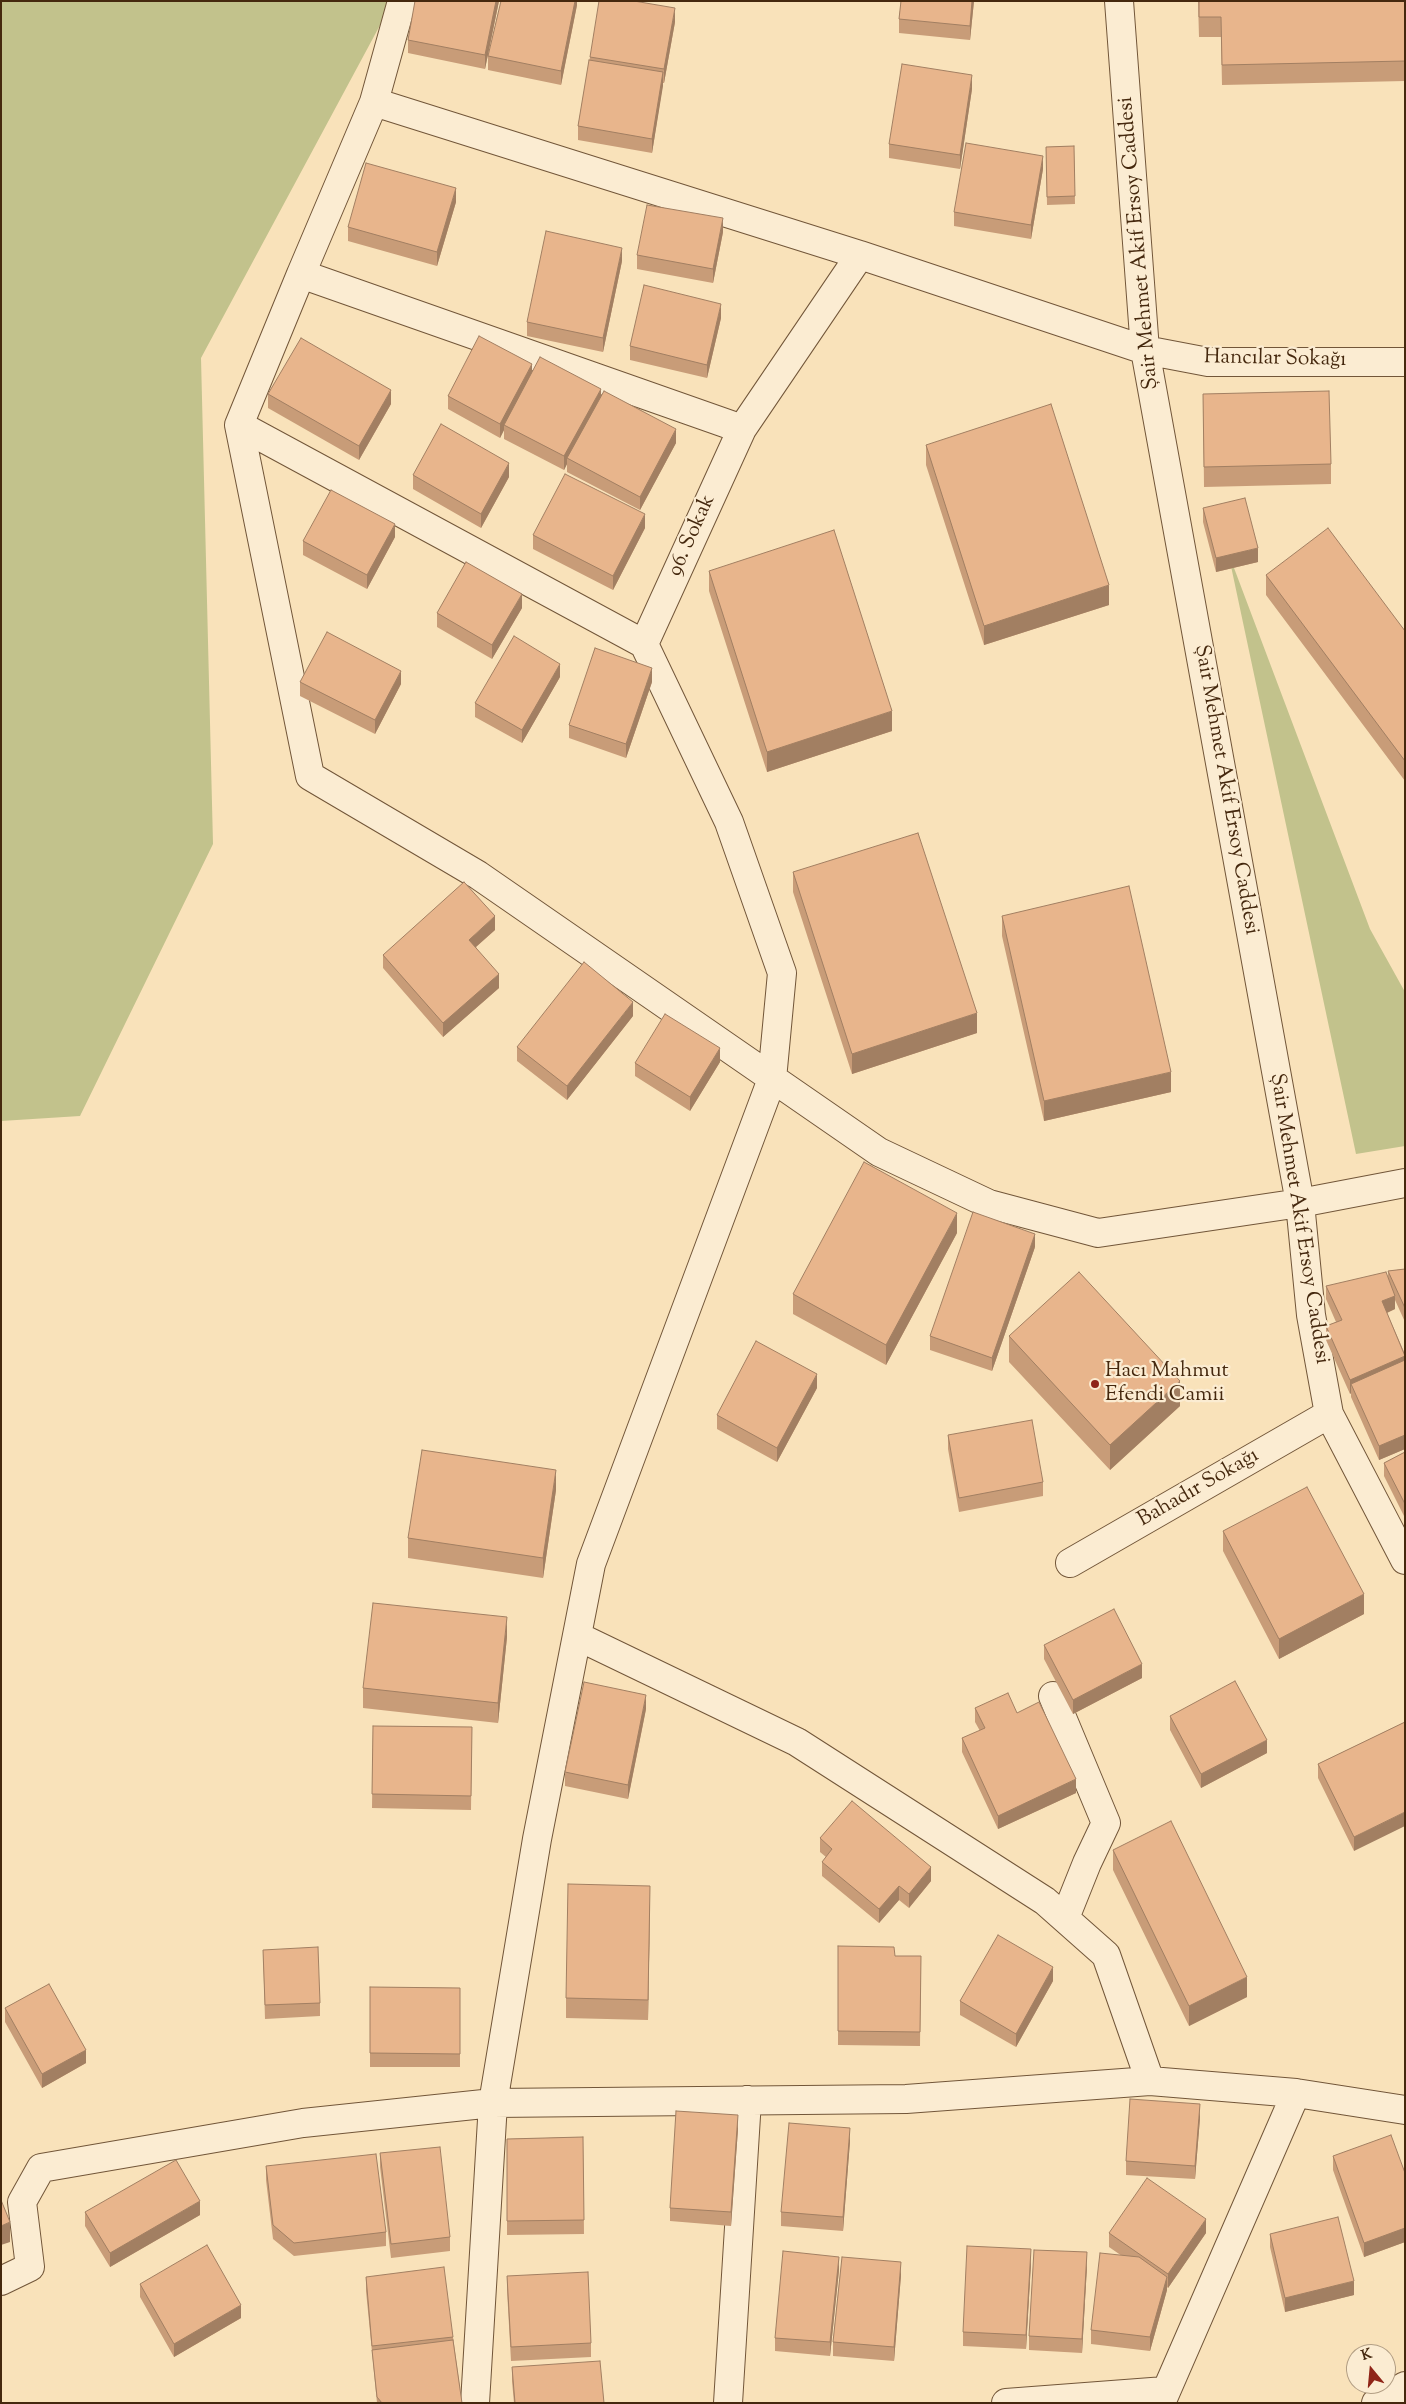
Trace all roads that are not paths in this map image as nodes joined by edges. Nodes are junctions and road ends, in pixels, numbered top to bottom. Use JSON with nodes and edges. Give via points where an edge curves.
{"nodes":[{"id":1,"x":402,"y":1,"type":"edge"},
{"id":2,"x":1119,"y":1,"type":"edge"},
{"id":3,"x":374,"y":102,"type":"junction"},
{"id":4,"x":860,"y":255,"type":"junction"},
{"id":5,"x":301,"y":274,"type":"junction"},
{"id":6,"x":1145,"y":350,"type":"junction"},
{"id":7,"x":1405,"y":362,"type":"edge"},
{"id":8,"x":240,"y":425,"type":"junction"},
{"id":9,"x":742,"y":429,"type":"junction"},
{"id":10,"x":644,"y":644,"type":"junction"},
{"id":11,"x":772,"y":1080,"type":"junction"},
{"id":12,"x":1405,"y":1183,"type":"edge"},
{"id":13,"x":1300,"y":1203,"type":"junction"},
{"id":14,"x":1329,"y":1414,"type":"junction"},
{"id":15,"x":1405,"y":1560,"type":"edge"},
{"id":16,"x":1070,"y":1563,"type":"dead end"},
{"id":17,"x":577,"y":1636,"type":"junction"},
{"id":18,"x":1053,"y":1696,"type":"dead end"},
{"id":19,"x":1064,"y":1918,"type":"junction"},
{"id":20,"x":1150,"y":2081,"type":"junction"},
{"id":21,"x":1296,"y":2093,"type":"junction"},
{"id":22,"x":747,"y":2100,"type":"junction"},
{"id":23,"x":493,"y":2102,"type":"junction"},
{"id":24,"x":1405,"y":2110,"type":"edge"},
{"id":25,"x":1,"y":2281,"type":"edge"},
{"id":26,"x":1405,"y":2386,"type":"edge"},
{"id":27,"x":1163,"y":2397,"type":"edge"},
{"id":28,"x":474,"y":2403,"type":"edge"},
{"id":29,"x":728,"y":2403,"type":"edge"},
{"id":30,"x":1006,"y":2403,"type":"edge"},
{"id":31,"x":1376,"y":2403,"type":"edge"}],
"edges":[{"from":1,"to":3,"type":"street"},
{"from":2,"to":6,"type":"street","name":"Şair Mehmet Akif Ersoy Caddesi"},
{"from":3,"to":4,"type":"street","name":"Hancılar Sokağı"},
{"from":3,"to":5,"type":"street"},
{"from":4,"to":6,"type":"street","name":"Hancılar Sokağı"},
{"from":4,"to":9,"type":"street","name":"96. Sokak"},
{"from":5,"to":8,"type":"street"},
{"from":5,"to":9,"type":"street"},
{"from":6,"to":7,"type":"street","name":"Hancılar Sokağı","via":[[1208,362]]},
{"from":6,"to":13,"type":"street","name":"Şair Mehmet Akif Ersoy Caddesi"},
{"from":8,"to":10,"type":"street"},
{"from":8,"to":11,"type":"street","via":[[310,776],[478,875]]},
{"from":9,"to":10,"type":"street","name":"96. Sokak"},
{"from":10,"to":11,"type":"street","via":[[729,822],[782,974]]},
{"from":11,"to":13,"type":"street","via":[[879,1152],[988,1204],[1098,1233]]},
{"from":11,"to":17,"type":"street","via":[[591,1564]]},
{"from":12,"to":13,"type":"street"},
{"from":13,"to":14,"type":"street","name":"Şair Mehmet Akif Ersoy Caddesi","via":[[1311,1315]]},
{"from":14,"to":15,"type":"street","name":"Şair Mehmet Akif Ersoy Caddesi"},
{"from":14,"to":16,"type":"street","name":"Bahadır Sokağı"},
{"from":17,"to":19,"type":"street","via":[[797,1742],[1045,1901]]},
{"from":17,"to":23,"type":"street","via":[[537,1839]]},
{"from":18,"to":19,"type":"street","via":[[1106,1824]]},
{"from":19,"to":20,"type":"street","via":[[1106,1955]]},
{"from":20,"to":21,"type":"street"},
{"from":20,"to":22,"type":"street","via":[[906,2099]]},
{"from":21,"to":24,"type":"street"},
{"from":21,"to":27,"type":"street"},
{"from":22,"to":23,"type":"street"},
{"from":22,"to":29,"type":"street"},
{"from":23,"to":25,"type":"street","via":[[303,2123],[41,2168],[22,2202],[30,2267]]},
{"from":23,"to":28,"type":"street"},
{"from":26,"to":31,"type":"street"},
{"from":27,"to":30,"type":"street"}]}
